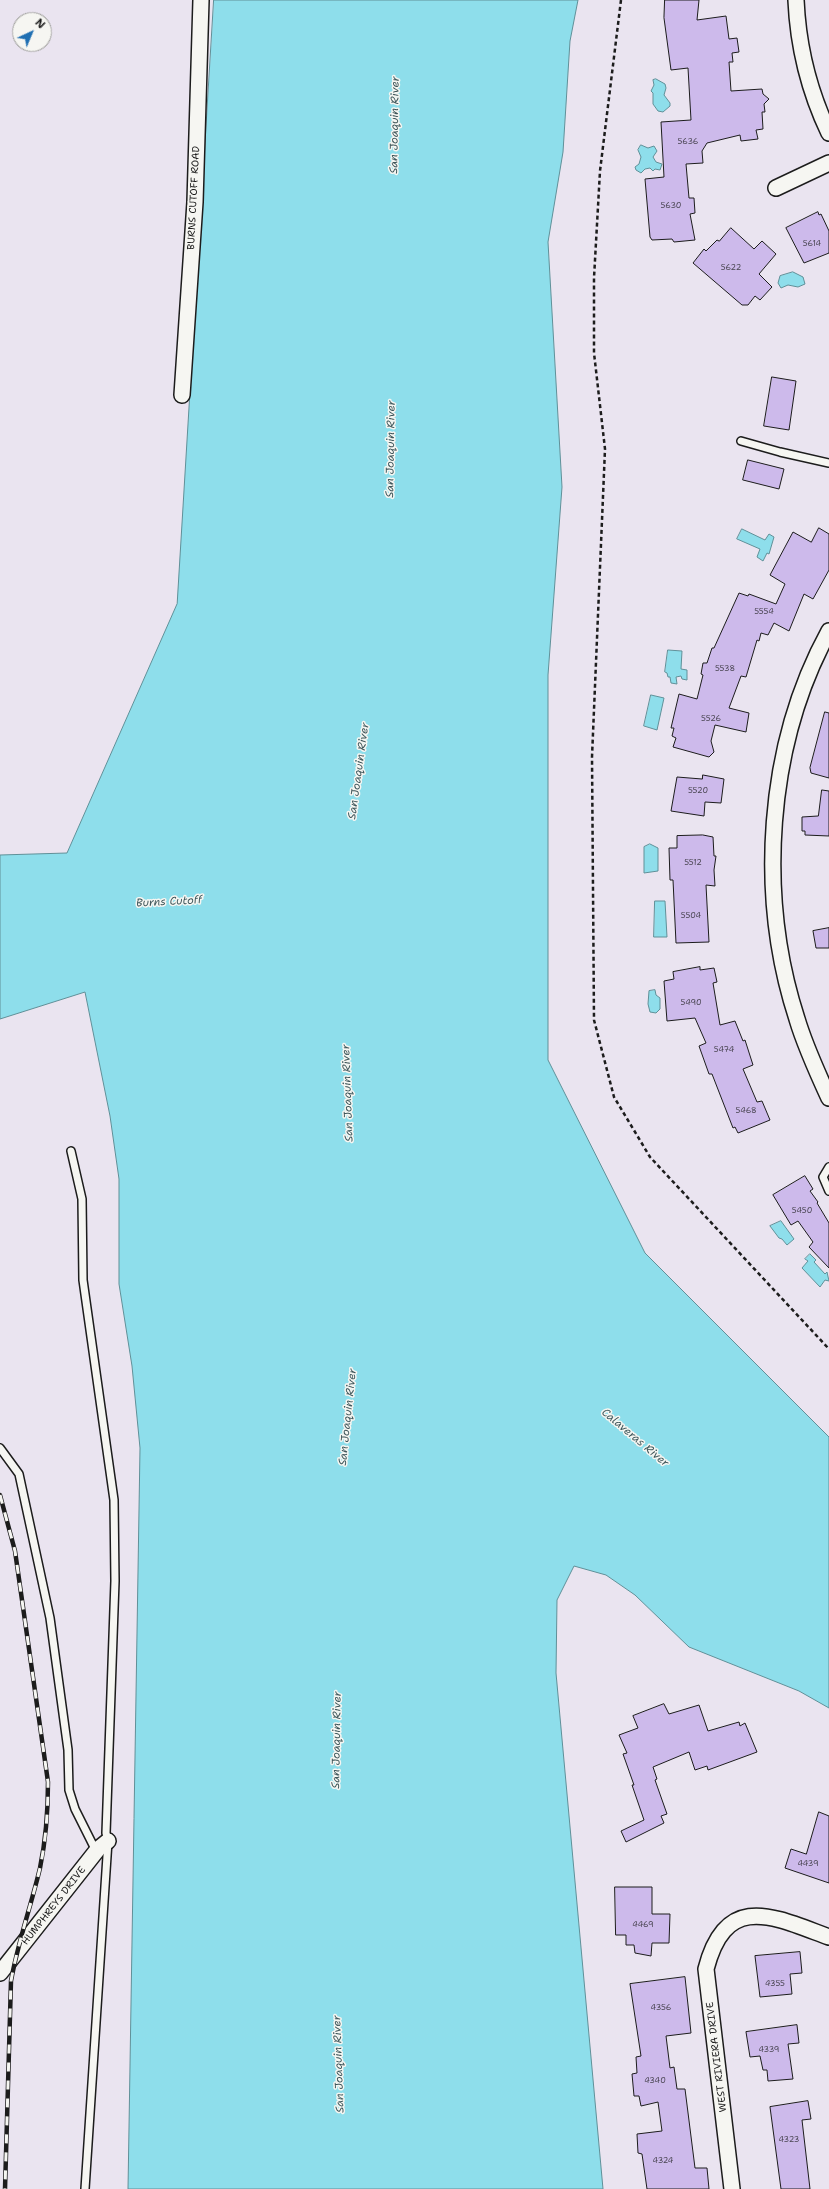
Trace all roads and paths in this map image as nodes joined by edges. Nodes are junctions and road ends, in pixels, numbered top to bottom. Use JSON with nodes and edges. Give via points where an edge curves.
{"nodes":[{"id":1,"x":201,"y":0,"type":"edge"},
{"id":2,"x":621,"y":0,"type":"edge"},
{"id":3,"x":796,"y":0,"type":"edge"},
{"id":4,"x":829,"y":133,"type":"edge"},
{"id":5,"x":829,"y":163,"type":"edge"},
{"id":6,"x":776,"y":188,"type":"dead end"},
{"id":7,"x":182,"y":395,"type":"dead end"},
{"id":8,"x":741,"y":441,"type":"dead end"},
{"id":9,"x":829,"y":463,"type":"edge"},
{"id":10,"x":829,"y":631,"type":"edge"},
{"id":11,"x":829,"y":1098,"type":"edge"},
{"id":12,"x":71,"y":1151,"type":"dead end"},
{"id":13,"x":829,"y":1167,"type":"edge"},
{"id":14,"x":829,"y":1191,"type":"edge"},
{"id":15,"x":829,"y":1349,"type":"edge"},
{"id":16,"x":0,"y":1448,"type":"edge"},
{"id":17,"x":108,"y":1841,"type":"junction"},
{"id":18,"x":96,"y":1852,"type":"junction"},
{"id":19,"x":829,"y":1937,"type":"edge"},
{"id":20,"x":0,"y":1973,"type":"edge"},
{"id":21,"x":85,"y":2189,"type":"edge"},
{"id":22,"x":732,"y":2189,"type":"edge"}],
"edges":[{"from":1,"to":7,"type":"street","name":"BURNS CUTOFF ROAD","via":[[194,202]]},
{"from":2,"to":15,"type":"path","via":[[600,171],[594,278],[594,353],[606,449],[592,757],[594,1020],[614,1097],[650,1157]]},
{"from":3,"to":4,"type":"street","via":[[801,48],[810,85]]},
{"from":5,"to":6,"type":"street"},
{"from":8,"to":9,"type":"lane"},
{"from":10,"to":11,"type":"street","via":[[793,721],[782,764],[772,853],[775,912],[785,977],[812,1062]]},
{"from":12,"to":17,"type":"lane","via":[[82,1199],[83,1280],[114,1500],[106,1833]]},
{"from":13,"to":14,"type":"lane","via":[[823,1177]]},
{"from":16,"to":18,"type":"lane","via":[[19,1474],[50,1618],[68,1750],[69,1790],[74,1809]]},
{"from":17,"to":18,"type":"street","name":"HUMPHREYS DRIVE"},
{"from":17,"to":21,"type":"lane"},
{"from":18,"to":20,"type":"street","name":"HUMPHREYS DRIVE"},
{"from":19,"to":22,"type":"street","name":"WEST RIVIERA DRIVE","via":[[763,1915],[750,1916],[734,1923],[725,1929],[715,1943],[706,1969]]}]}
